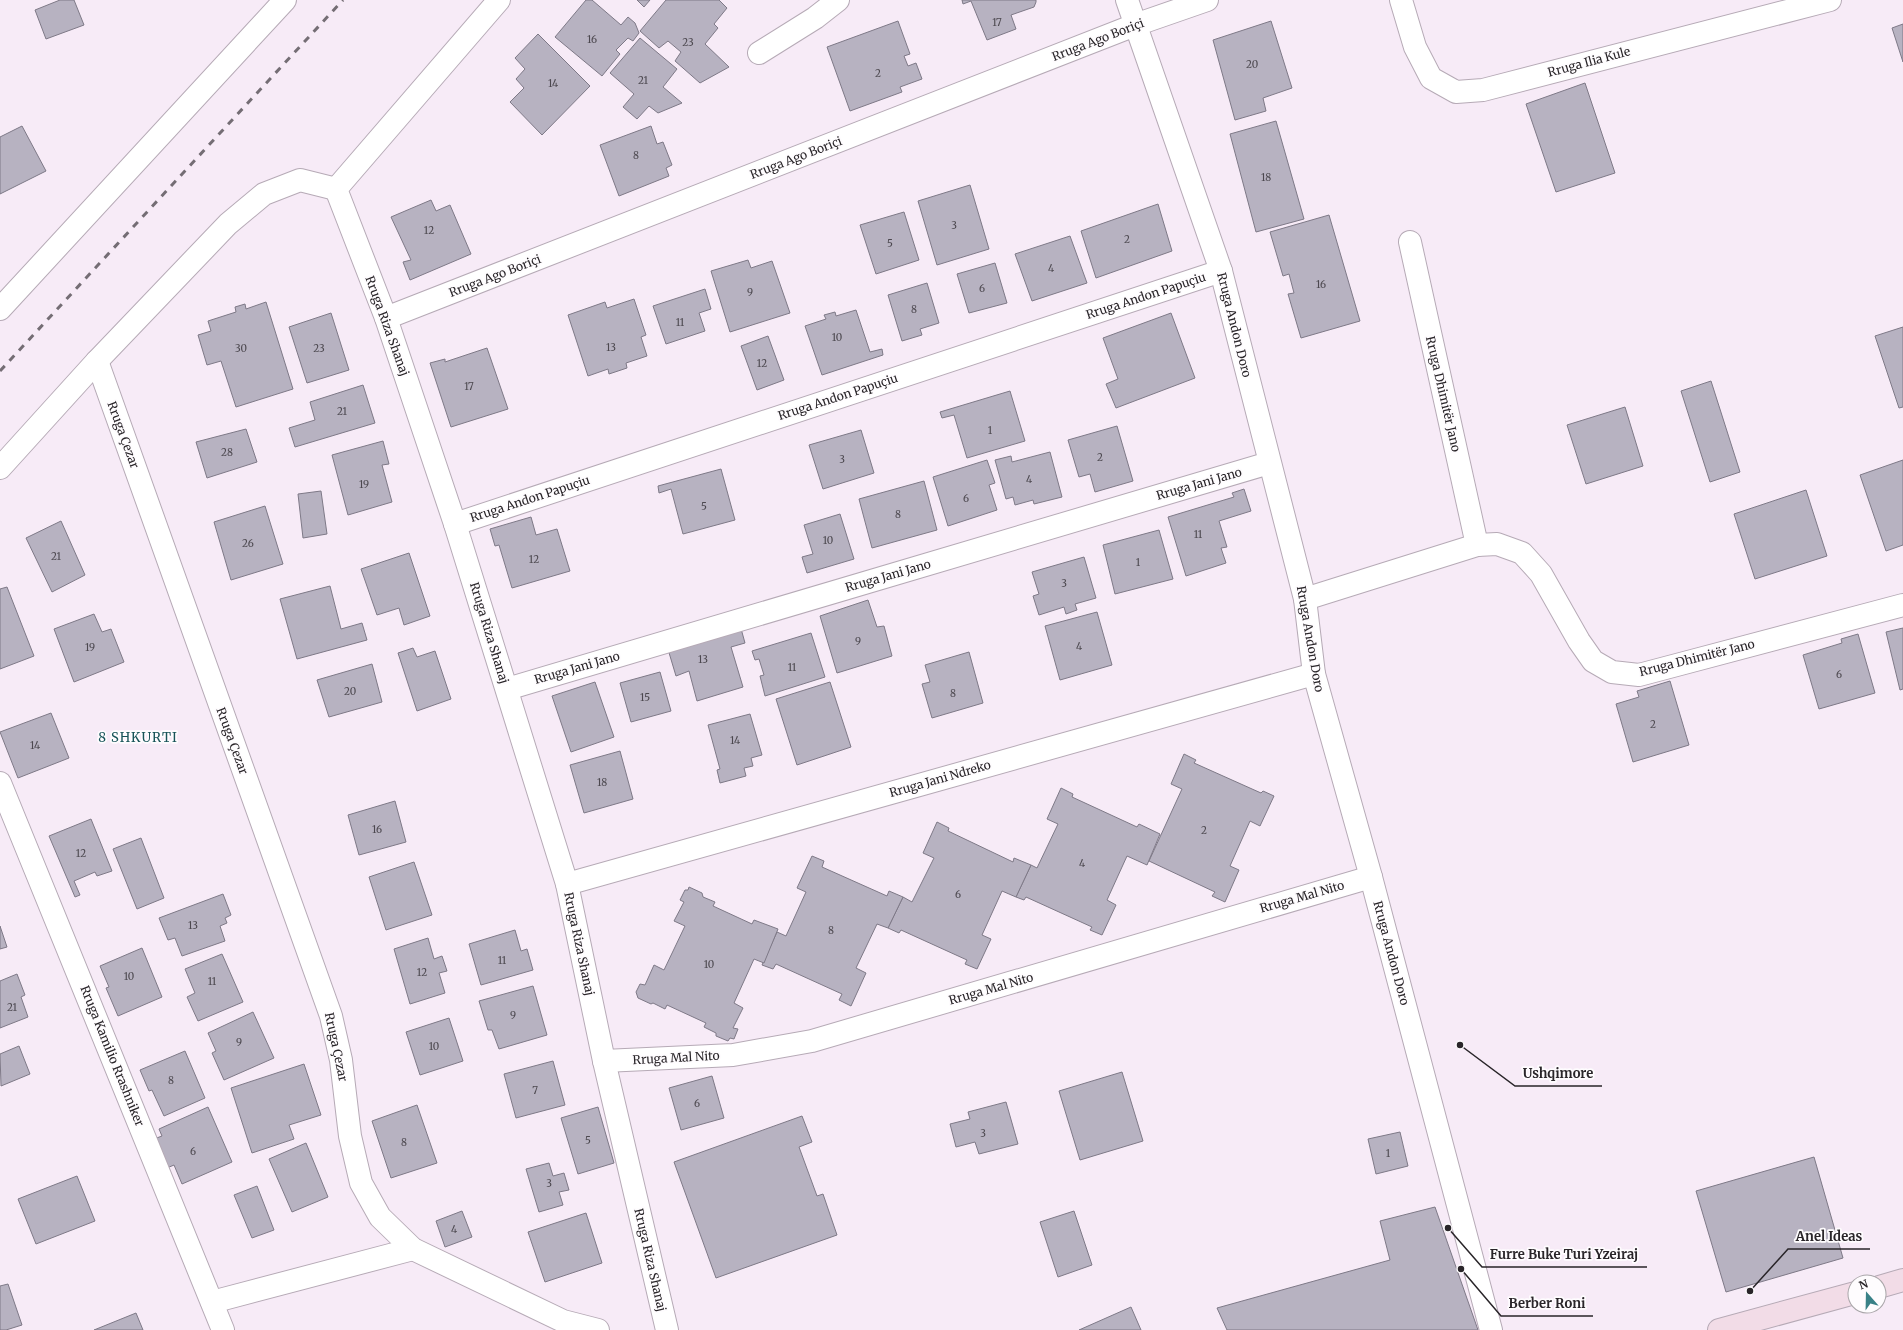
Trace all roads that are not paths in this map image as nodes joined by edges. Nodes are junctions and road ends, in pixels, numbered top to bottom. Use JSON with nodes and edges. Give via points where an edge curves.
{"nodes":[{"id":1,"x":284,"y":0,"type":"edge"},
{"id":2,"x":498,"y":0,"type":"edge"},
{"id":3,"x":838,"y":0,"type":"edge"},
{"id":4,"x":1127,"y":0,"type":"edge"},
{"id":5,"x":1207,"y":0,"type":"edge"},
{"id":6,"x":1401,"y":0,"type":"edge"},
{"id":7,"x":1830,"y":0,"type":"edge"},
{"id":8,"x":1136,"y":25,"type":"junction"},
{"id":9,"x":759,"y":54,"type":"dead end"},
{"id":10,"x":336,"y":189,"type":"junction"},
{"id":11,"x":1410,"y":242,"type":"dead end"},
{"id":12,"x":1221,"y":271,"type":"junction"},
{"id":13,"x":0,"y":309,"type":"edge"},
{"id":14,"x":386,"y":318,"type":"junction"},
{"id":15,"x":97,"y":361,"type":"junction"},
{"id":16,"x":1269,"y":464,"type":"junction"},
{"id":17,"x":0,"y":468,"type":"edge"},
{"id":18,"x":455,"y":524,"type":"junction"},
{"id":19,"x":1477,"y":545,"type":"junction"},
{"id":20,"x":1304,"y":599,"type":"junction"},
{"id":21,"x":1903,"y":605,"type":"edge"},
{"id":22,"x":1314,"y":674,"type":"junction"},
{"id":23,"x":507,"y":689,"type":"junction"},
{"id":24,"x":0,"y":783,"type":"edge"},
{"id":25,"x":1371,"y":877,"type":"junction"},
{"id":26,"x":567,"y":884,"type":"junction"},
{"id":27,"x":604,"y":1061,"type":"junction"},
{"id":28,"x":413,"y":1249,"type":"junction"},
{"id":29,"x":1903,"y":1280,"type":"edge"},
{"id":30,"x":1887,"y":1285,"type":"edge"},
{"id":31,"x":1847,"y":1295,"type":"edge"},
{"id":32,"x":212,"y":1302,"type":"junction"},
{"id":33,"x":223,"y":1330,"type":"edge"},
{"id":34,"x":598,"y":1330,"type":"edge"},
{"id":35,"x":667,"y":1330,"type":"edge"},
{"id":36,"x":1491,"y":1330,"type":"edge"},
{"id":37,"x":1719,"y":1330,"type":"edge"}],
"edges":[{"from":1,"to":13,"type":"street"},
{"from":2,"to":10,"type":"street"},
{"from":3,"to":9,"type":"street","via":[[816,18]]},
{"from":4,"to":8,"type":"street","name":"Rruga Andon Doro"},
{"from":5,"to":8,"type":"street","name":"Rruga Ago Boriçi"},
{"from":6,"to":7,"type":"street","name":"Rruga Ilia Kule","via":[[1415,47],[1431,78],[1456,92],[1483,90]]},
{"from":8,"to":12,"type":"street","name":"Rruga Andon Doro"},
{"from":8,"to":14,"type":"street","name":"Rruga Ago Boriçi"},
{"from":10,"to":14,"type":"street","name":"Rruga Riza Shanaj"},
{"from":10,"to":15,"type":"street","via":[[300,180],[264,194],[228,224]]},
{"from":11,"to":19,"type":"street","name":"Rruga Dhimitër Jano"},
{"from":12,"to":16,"type":"street","name":"Rruga Andon Doro"},
{"from":12,"to":18,"type":"street","name":"Rruga Andon Papuçiu"},
{"from":14,"to":18,"type":"street","name":"Rruga Riza Shanaj"},
{"from":15,"to":17,"type":"street"},
{"from":15,"to":28,"type":"street","name":"Rruga Çezar","via":[[331,1016],[341,1060],[350,1136],[361,1183],[380,1217]]},
{"from":16,"to":20,"type":"street","name":"Rruga Andon Doro"},
{"from":16,"to":23,"type":"street","name":"Rruga Jani Jano"},
{"from":18,"to":23,"type":"street","name":"Rruga Riza Shanaj"},
{"from":19,"to":20,"type":"street","name":"Rruga Dhimitër Jano"},
{"from":19,"to":21,"type":"street","name":"Rruga Dhimitër Jano","via":[[1497,544],[1522,553],[1541,574],[1593,661],[1612,672],[1639,675]]},
{"from":20,"to":22,"type":"street","name":"Rruga Andon Doro"},
{"from":22,"to":25,"type":"street","name":"Rruga Andon Doro"},
{"from":22,"to":26,"type":"street","name":"Rruga Jani Ndreko"},
{"from":23,"to":26,"type":"street","name":"Rruga Riza Shanaj"},
{"from":24,"to":32,"type":"street","name":"Rruga Kamilio Rrashniker"},
{"from":25,"to":27,"type":"street","name":"Rruga Mal Nito","via":[[812,1041],[733,1055]]},
{"from":25,"to":36,"type":"street","name":"Rruga Andon Doro"},
{"from":26,"to":27,"type":"street","name":"Rruga Riza Shanaj"},
{"from":27,"to":35,"type":"street","name":"Rruga Riza Shanaj"},
{"from":28,"to":32,"type":"street"},
{"from":28,"to":34,"type":"street","name":"Rruga Çezar","via":[[563,1322]]},
{"from":29,"to":30,"type":"street"},
{"from":31,"to":37,"type":"street"},
{"from":32,"to":33,"type":"street","name":"Rruga Kamilio Rrashniker"}]}
